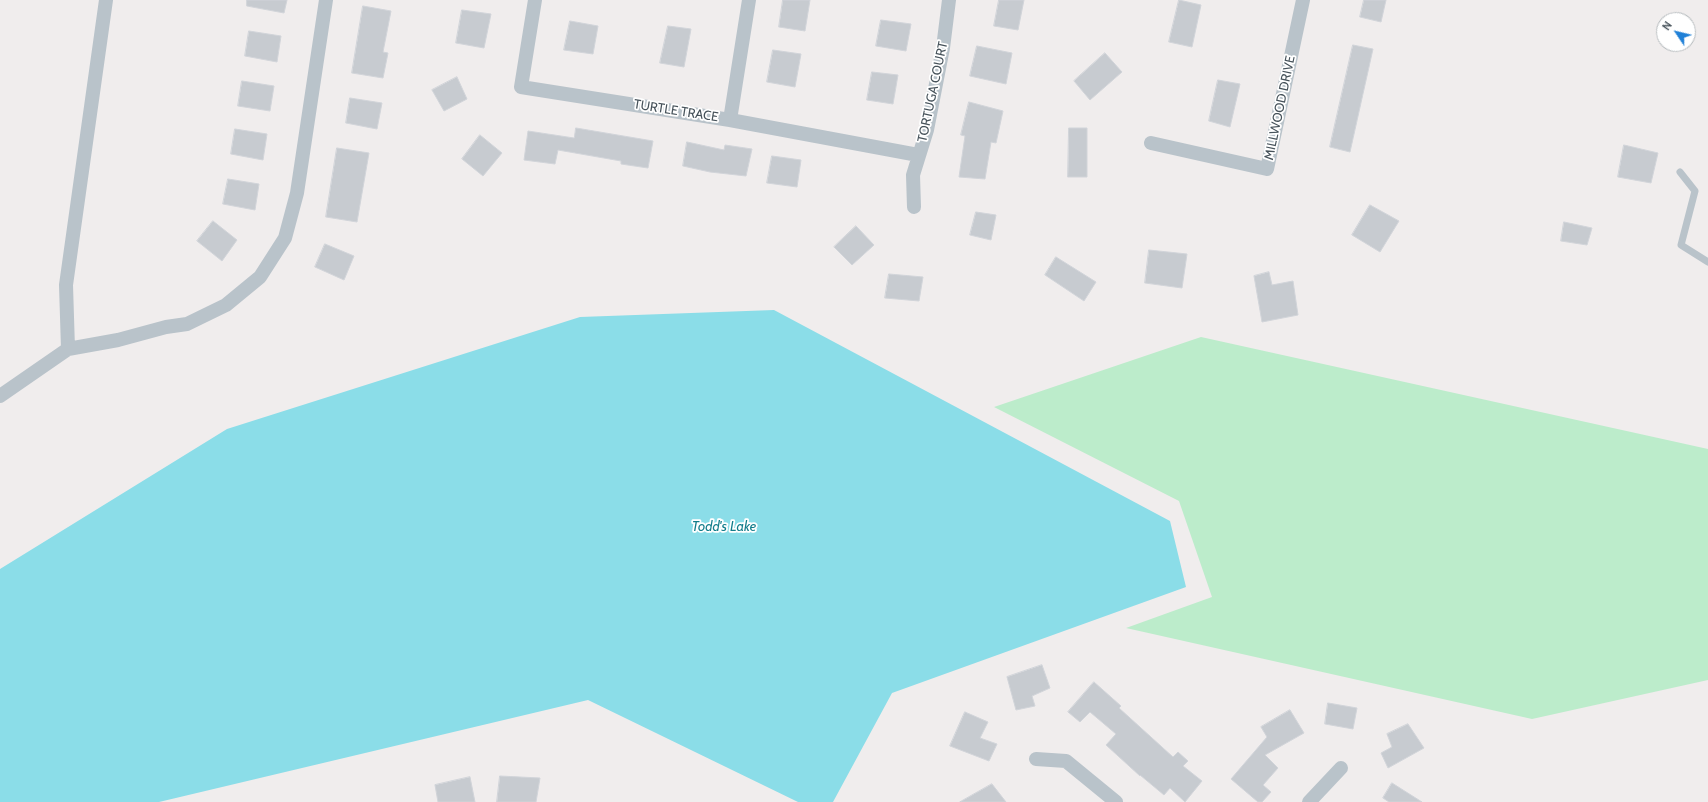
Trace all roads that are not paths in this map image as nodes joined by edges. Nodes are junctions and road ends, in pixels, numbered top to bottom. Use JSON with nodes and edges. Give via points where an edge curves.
{"nodes":[{"id":1,"x":106,"y":0,"type":"edge"},
{"id":2,"x":326,"y":0,"type":"edge"},
{"id":3,"x":535,"y":0,"type":"edge"},
{"id":4,"x":749,"y":0,"type":"edge"},
{"id":5,"x":949,"y":0,"type":"edge"},
{"id":6,"x":1303,"y":0,"type":"edge"},
{"id":7,"x":730,"y":120,"type":"junction"},
{"id":8,"x":1151,"y":143,"type":"dead end"},
{"id":9,"x":918,"y":156,"type":"junction"},
{"id":10,"x":1680,"y":172,"type":"dead end"},
{"id":11,"x":914,"y":207,"type":"dead end"},
{"id":12,"x":1708,"y":262,"type":"edge"},
{"id":13,"x":68,"y":349,"type":"junction"},
{"id":14,"x":0,"y":396,"type":"edge"},
{"id":15,"x":1036,"y":759,"type":"dead end"},
{"id":16,"x":1341,"y":768,"type":"dead end"},
{"id":17,"x":1116,"y":802,"type":"edge"},
{"id":18,"x":1309,"y":802,"type":"edge"}],
"edges":[{"from":1,"to":13,"type":"street","via":[[66,284]]},
{"from":2,"to":13,"type":"street","via":[[297,193],[285,238],[260,277],[226,305],[187,324]]},
{"from":3,"to":7,"type":"street","name":"TURTLE TRACE","via":[[521,87]]},
{"from":4,"to":7,"type":"street"},
{"from":5,"to":9,"type":"street","name":"TORTUGA COURT","via":[[943,48],[927,130]]},
{"from":6,"to":8,"type":"street","name":"MILLWOOD DRIVE","via":[[1267,169]]},
{"from":7,"to":9,"type":"street","name":"TURTLE TRACE"},
{"from":9,"to":11,"type":"street","name":"TORTUGA COURT","via":[[913,175]]},
{"from":10,"to":12,"type":"lane","via":[[1695,191],[1681,245]]},
{"from":13,"to":14,"type":"street"},
{"from":15,"to":17,"type":"street","via":[[1066,761]]},
{"from":16,"to":18,"type":"street"}]}
